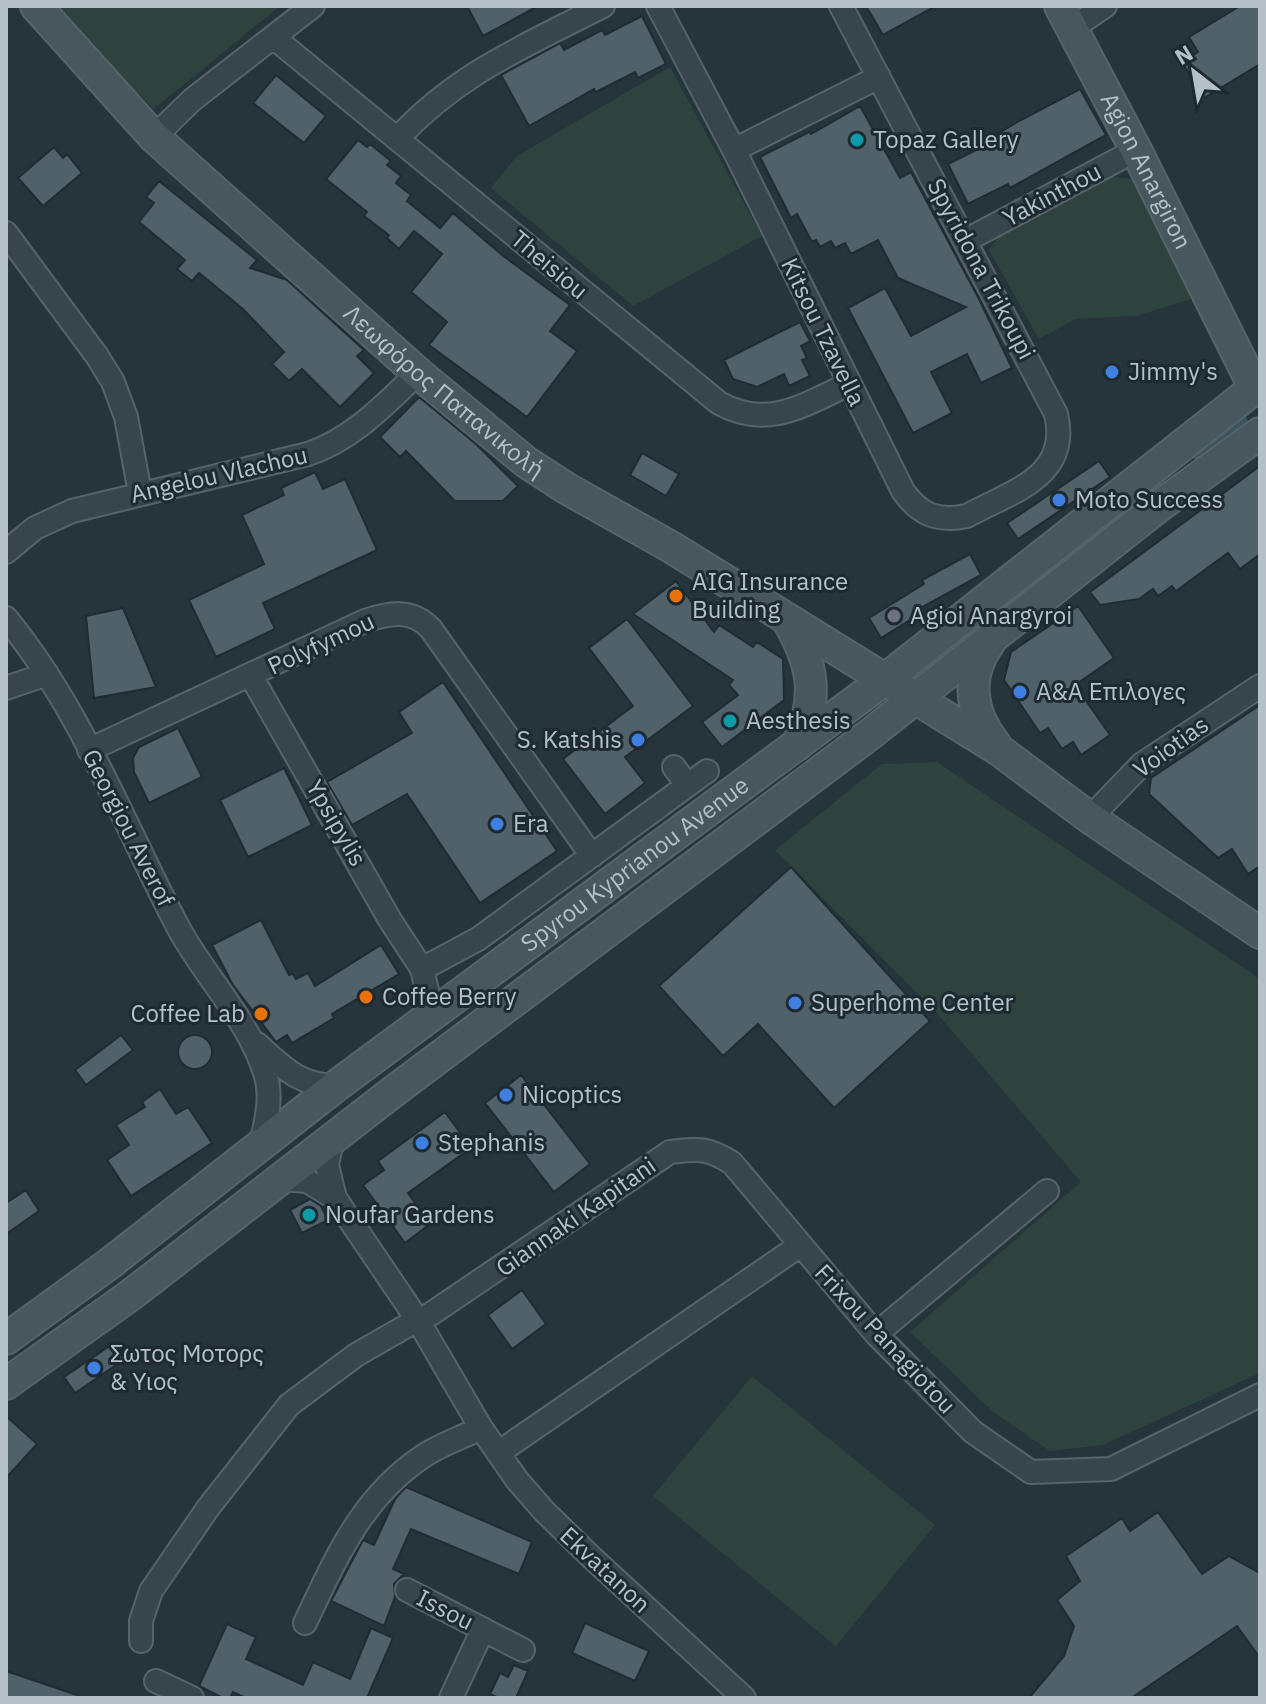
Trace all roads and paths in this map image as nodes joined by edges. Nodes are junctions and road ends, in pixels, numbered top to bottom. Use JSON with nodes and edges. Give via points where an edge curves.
{"nodes":[{"id":1,"x":313,"y":6,"type":"edge"},
{"id":2,"x":603,"y":6,"type":"edge"},
{"id":3,"x":658,"y":6,"type":"edge"},
{"id":4,"x":841,"y":6,"type":"edge"},
{"id":5,"x":1105,"y":6,"type":"edge"},
{"id":6,"x":42,"y":8,"type":"edge"},
{"id":7,"x":1065,"y":17,"type":"edge"},
{"id":8,"x":273,"y":37,"type":"junction"},
{"id":9,"x":879,"y":77,"type":"junction"},
{"id":10,"x":154,"y":137,"type":"junction"},
{"id":11,"x":397,"y":139,"type":"junction"},
{"id":12,"x":734,"y":150,"type":"junction"},
{"id":13,"x":1136,"y":150,"type":"junction"},
{"id":14,"x":6,"y":233,"type":"edge"},
{"id":15,"x":967,"y":240,"type":"junction"},
{"id":16,"x":1230,"y":339,"type":"junction"},
{"id":17,"x":1260,"y":352,"type":"edge"},
{"id":18,"x":418,"y":373,"type":"junction"},
{"id":19,"x":849,"y":384,"type":"junction"},
{"id":20,"x":1258,"y":386,"type":"edge"},
{"id":21,"x":1260,"y":433,"type":"edge"},
{"id":22,"x":1057,"y":452,"type":"joint"},
{"id":23,"x":140,"y":493,"type":"junction"},
{"id":24,"x":6,"y":552,"type":"edge"},
{"id":25,"x":6,"y":618,"type":"edge"},
{"id":26,"x":787,"y":619,"type":"junction"},
{"id":27,"x":994,"y":637,"type":"junction"},
{"id":28,"x":47,"y":674,"type":"junction"},
{"id":29,"x":251,"y":676,"type":"junction"},
{"id":30,"x":884,"y":680,"type":"junction"},
{"id":31,"x":1260,"y":686,"type":"edge"},
{"id":32,"x":6,"y":688,"type":"edge"},
{"id":33,"x":914,"y":699,"type":"junction"},
{"id":34,"x":797,"y":745,"type":"junction"},
{"id":35,"x":89,"y":750,"type":"junction"},
{"id":36,"x":999,"y":750,"type":"junction"},
{"id":37,"x":707,"y":771,"type":"dead end"},
{"id":38,"x":1090,"y":818,"type":"junction"},
{"id":39,"x":592,"y":856,"type":"junction"},
{"id":40,"x":1260,"y":933,"type":"edge"},
{"id":41,"x":422,"y":969,"type":"junction"},
{"id":42,"x":427,"y":1018,"type":"junction"},
{"id":43,"x":250,"y":1038,"type":"junction"},
{"id":44,"x":336,"y":1086,"type":"junction"},
{"id":45,"x":332,"y":1140,"type":"junction"},
{"id":46,"x":261,"y":1145,"type":"junction"},
{"id":47,"x":282,"y":1179,"type":"junction"},
{"id":48,"x":1047,"y":1191,"type":"dead end"},
{"id":49,"x":335,"y":1198,"type":"junction"},
{"id":50,"x":799,"y":1246,"type":"junction"},
{"id":51,"x":418,"y":1321,"type":"junction"},
{"id":52,"x":876,"y":1334,"type":"junction"},
{"id":53,"x":6,"y":1339,"type":"edge"},
{"id":54,"x":6,"y":1384,"type":"edge"},
{"id":55,"x":1260,"y":1395,"type":"edge"},
{"id":56,"x":481,"y":1428,"type":"junction"},
{"id":57,"x":498,"y":1453,"type":"junction"},
{"id":58,"x":407,"y":1590,"type":"dead end"},
{"id":59,"x":305,"y":1623,"type":"dead end"},
{"id":60,"x":483,"y":1629,"type":"junction"},
{"id":61,"x":141,"y":1641,"type":"dead end"},
{"id":62,"x":523,"y":1650,"type":"dead end"},
{"id":63,"x":156,"y":1681,"type":"dead end"},
{"id":64,"x":740,"y":1697,"type":"edge"},
{"id":65,"x":192,"y":1698,"type":"edge"},
{"id":66,"x":451,"y":1698,"type":"edge"}],
"edges":[{"from":1,"to":8,"type":"street"},
{"from":2,"to":11,"type":"street","via":[[478,70],[424,109]]},
{"from":3,"to":12,"type":"street","name":"Kitsou Tzavella"},
{"from":4,"to":9,"type":"street","name":"Spyridona Trikoupi"},
{"from":5,"to":7,"type":"street"},
{"from":6,"to":10,"type":"main road","name":"Λεωφόρος Παπανικολή"},
{"from":7,"to":13,"type":"main road","name":"Agion Anargiron"},
{"from":8,"to":10,"type":"street"},
{"from":8,"to":11,"type":"street","name":"Theisiou"},
{"from":9,"to":12,"type":"street"},
{"from":9,"to":15,"type":"street","name":"Spyridona Trikoupi"},
{"from":10,"to":18,"type":"main road","name":"Λεωφόρος Παπανικολή"},
{"from":11,"to":19,"type":"street","name":"Theisiou","via":[[731,410],[762,416],[786,412]]},
{"from":12,"to":19,"type":"street","name":"Kitsou Tzavella"},
{"from":13,"to":15,"type":"street","name":"Yakinthou"},
{"from":13,"to":16,"type":"main road","name":"Agion Anargiron"},
{"from":14,"to":23,"type":"street","via":[[113,382],[126,417]]},
{"from":15,"to":22,"type":"street","name":"Spyridona Trikoupi","via":[[1056,414]]},
{"from":16,"to":17,"type":"main road"},
{"from":16,"to":20,"type":"main road","name":"Agion Anargiron"},
{"from":18,"to":23,"type":"street","name":"Angelou Vlachou","via":[[330,446]]},
{"from":18,"to":26,"type":"main road","name":"Λεωφόρος Παπανικολή","via":[[526,462]]},
{"from":19,"to":22,"type":"street","name":"Kitsou Tzavella","via":[[903,491],[930,516],[967,516],[1035,479]]},
{"from":20,"to":30,"type":"main road","name":"Spyrou Kyprianou Avenue"},
{"from":21,"to":27,"type":"main road","name":"Spyrou Kyprianou Avenue"},
{"from":23,"to":24,"type":"street","name":"Angelou Vlachou","via":[[59,516]]},
{"from":25,"to":28,"type":"street","name":"Georgiou Averof"},
{"from":26,"to":30,"type":"main road","name":"Λεωφόρος Παπανικολή"},
{"from":26,"to":34,"type":"main road","via":[[804,652],[812,695]]},
{"from":27,"to":33,"type":"main road","name":"Spyrou Kyprianou Avenue"},
{"from":27,"to":36,"type":"main road","via":[[977,668],[973,696],[980,723]]},
{"from":28,"to":32,"type":"street"},
{"from":28,"to":35,"type":"street","name":"Georgiou Averof"},
{"from":29,"to":35,"type":"street","name":"Polyfymou"},
{"from":29,"to":39,"type":"street","name":"Polyfymou","via":[[365,621],[395,613],[417,617],[431,629]]},
{"from":29,"to":41,"type":"street","name":"Ypsipylis"},
{"from":30,"to":33,"type":"main road","name":"Λεωφόρος Παπανικολή"},
{"from":30,"to":34,"type":"main road","name":"Spyrou Kyprianou Avenue"},
{"from":31,"to":38,"type":"street","name":"Voiotias","via":[[1142,764]]},
{"from":33,"to":36,"type":"main road","name":"Λεωφόρος Παπανικολή"},
{"from":33,"to":45,"type":"main road","name":"Spyrou Kyprianou Avenue"},
{"from":34,"to":42,"type":"main road","name":"Spyrou Kyprianou Avenue"},
{"from":35,"to":43,"type":"street","name":"Georgiou Averof","via":[[179,929]]},
{"from":36,"to":38,"type":"main road","name":"Λεωφόρος Παπανικολή"},
{"from":37,"to":39,"type":"street","via":[[681,776]]},
{"from":38,"to":40,"type":"main road","name":"Λεωφόρος Παπανικολή"},
{"from":39,"to":41,"type":"street","via":[[478,939]]},
{"from":41,"to":42,"type":"street","name":"Ypsipylis"},
{"from":42,"to":44,"type":"main road","name":"Spyrou Kyprianou Avenue"},
{"from":43,"to":44,"type":"street","name":"Georgiou Averof","via":[[296,1077],[314,1086]]},
{"from":43,"to":46,"type":"street","name":"Georgiou Averof","via":[[269,1096]]},
{"from":44,"to":46,"type":"main road","name":"Spyrou Kyprianou Avenue"},
{"from":45,"to":47,"type":"main road","name":"Spyrou Kyprianou Avenue"},
{"from":45,"to":49,"type":"street","name":"Ekvatanon","via":[[327,1165]]},
{"from":46,"to":53,"type":"main road","name":"Spyrou Kyprianou Avenue"},
{"from":47,"to":49,"type":"street","name":"Ekvatanon","via":[[307,1181]]},
{"from":47,"to":54,"type":"main road","name":"Spyrou Kyprianou Avenue"},
{"from":48,"to":52,"type":"street"},
{"from":49,"to":51,"type":"street","name":"Ekvatanon"},
{"from":50,"to":51,"type":"street","name":"Giannaki Kapitani","via":[[732,1163],[713,1151],[670,1152]]},
{"from":50,"to":52,"type":"street","name":"Frixou Panagiotou"},
{"from":50,"to":57,"type":"street","name":"Frixou Panagiotou"},
{"from":51,"to":56,"type":"street","name":"Ekvatanon"},
{"from":51,"to":61,"type":"street","name":"Giannaki Kapitani","via":[[356,1355],[289,1405],[151,1591]]},
{"from":52,"to":55,"type":"street","name":"Frixou Panagiotou","via":[[973,1432],[1031,1472],[1111,1469]]},
{"from":56,"to":57,"type":"street","name":"Ekvatanon"},
{"from":56,"to":59,"type":"street","via":[[427,1453],[369,1506],[345,1540]]},
{"from":57,"to":64,"type":"street","name":"Ekvatanon","via":[[544,1511]]},
{"from":58,"to":60,"type":"street","name":"Issou"},
{"from":60,"to":62,"type":"street","name":"Issou"},
{"from":60,"to":66,"type":"street","name":"Issou"},
{"from":63,"to":65,"type":"street"}]}
